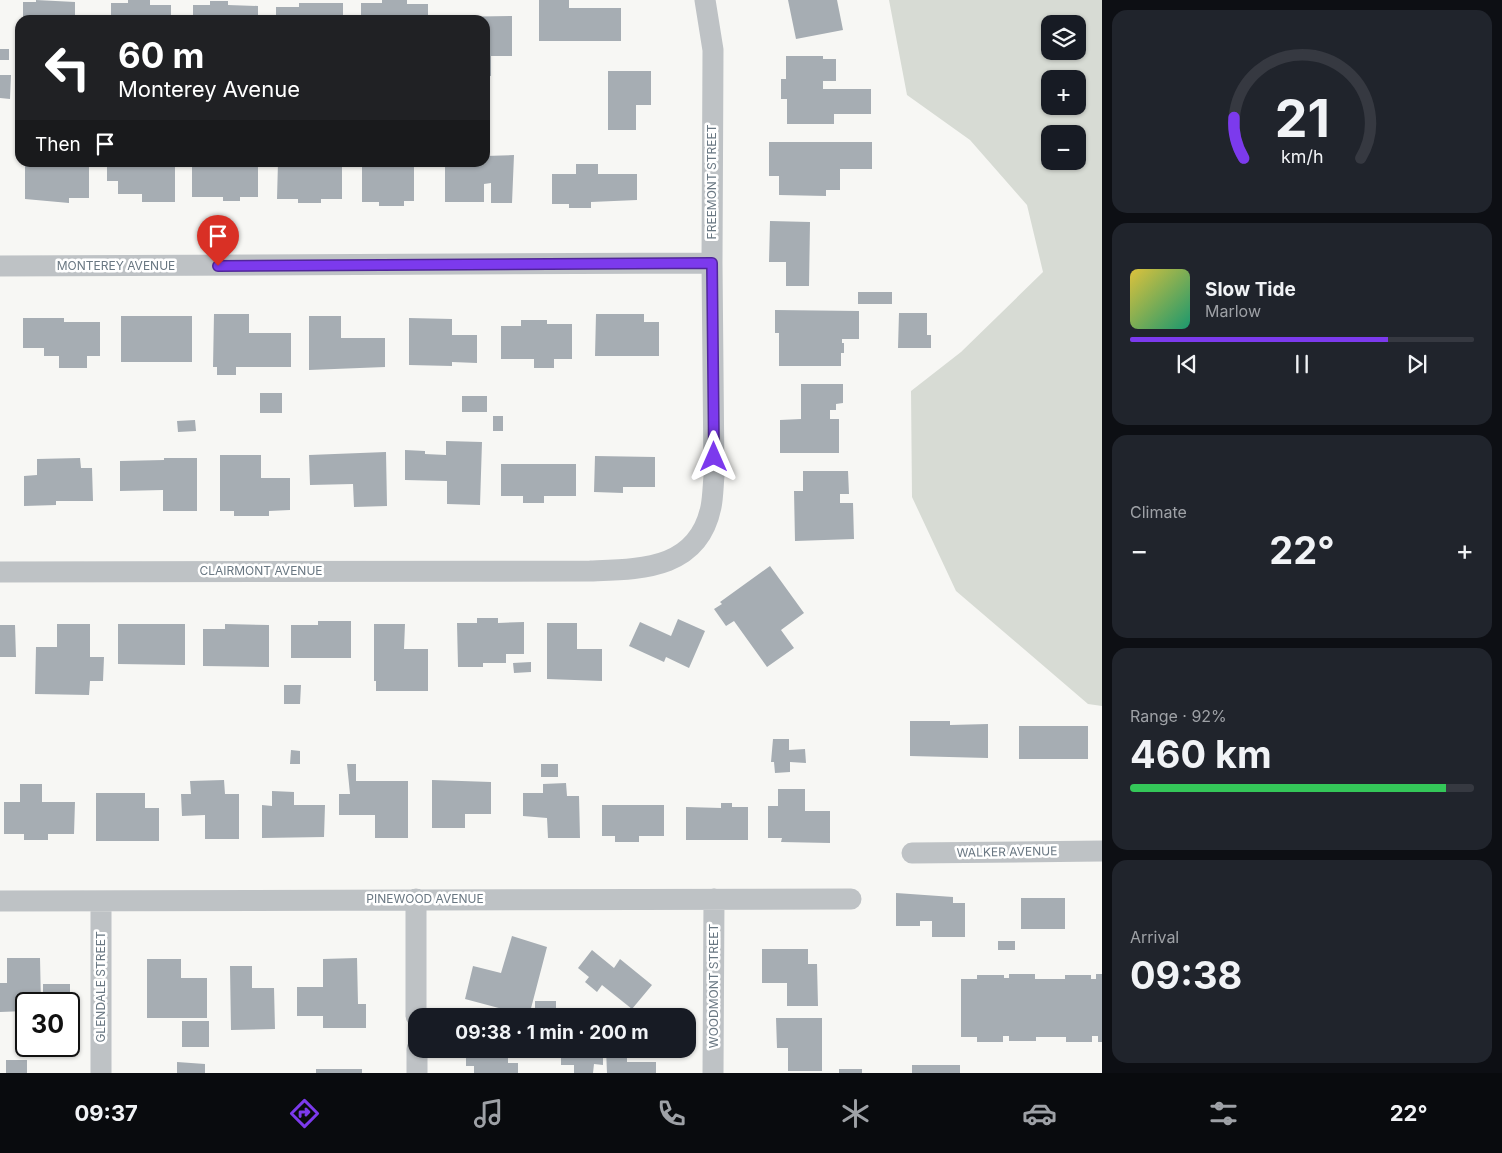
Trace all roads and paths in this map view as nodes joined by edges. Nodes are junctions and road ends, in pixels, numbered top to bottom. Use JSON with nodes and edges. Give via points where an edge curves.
{"nodes":[{"id":1,"x":705,"y":0,"type":"edge"},
{"id":2,"x":712,"y":263,"type":"junction"},
{"id":3,"x":0,"y":266,"type":"edge"},
{"id":4,"x":523,"y":571,"type":"joint"},
{"id":5,"x":0,"y":572,"type":"edge"},
{"id":6,"x":1102,"y":851,"type":"edge"},
{"id":7,"x":912,"y":853,"type":"dead end"},
{"id":8,"x":714,"y":899,"type":"junction"},
{"id":9,"x":851,"y":899,"type":"dead end"},
{"id":10,"x":416,"y":900,"type":"junction"},
{"id":11,"x":0,"y":901,"type":"edge"},
{"id":12,"x":101,"y":901,"type":"junction"},
{"id":13,"x":416,"y":1008,"type":"edge"},
{"id":14,"x":416,"y":1058,"type":"edge"},
{"id":15,"x":101,"y":1073,"type":"edge"},
{"id":16,"x":417,"y":1073,"type":"edge"},
{"id":17,"x":713,"y":1073,"type":"edge"}],
"edges":[{"from":1,"to":2,"type":"street","name":"FREEMONT STREET","via":[[713,50]]},
{"from":2,"to":3,"type":"street","name":"MONTEREY AVENUE"},
{"from":2,"to":4,"type":"street","name":"FREEMONT STREET","via":[[714,476],[711,507],[704,527],[676,557],[655,566],[635,570]]},
{"from":4,"to":5,"type":"street","name":"CLAIRMONT AVENUE"},
{"from":6,"to":7,"type":"street","name":"WALKER AVENUE"},
{"from":8,"to":9,"type":"street","name":"PINEWOOD AVENUE"},
{"from":8,"to":10,"type":"street","name":"PINEWOOD AVENUE"},
{"from":8,"to":17,"type":"street","name":"WOODMONT STREET"},
{"from":10,"to":12,"type":"street","name":"PINEWOOD AVENUE"},
{"from":10,"to":13,"type":"street"},
{"from":11,"to":12,"type":"street","name":"PINEWOOD AVENUE"},
{"from":12,"to":15,"type":"street","name":"GLENDALE STREET"},
{"from":14,"to":16,"type":"street"}]}
